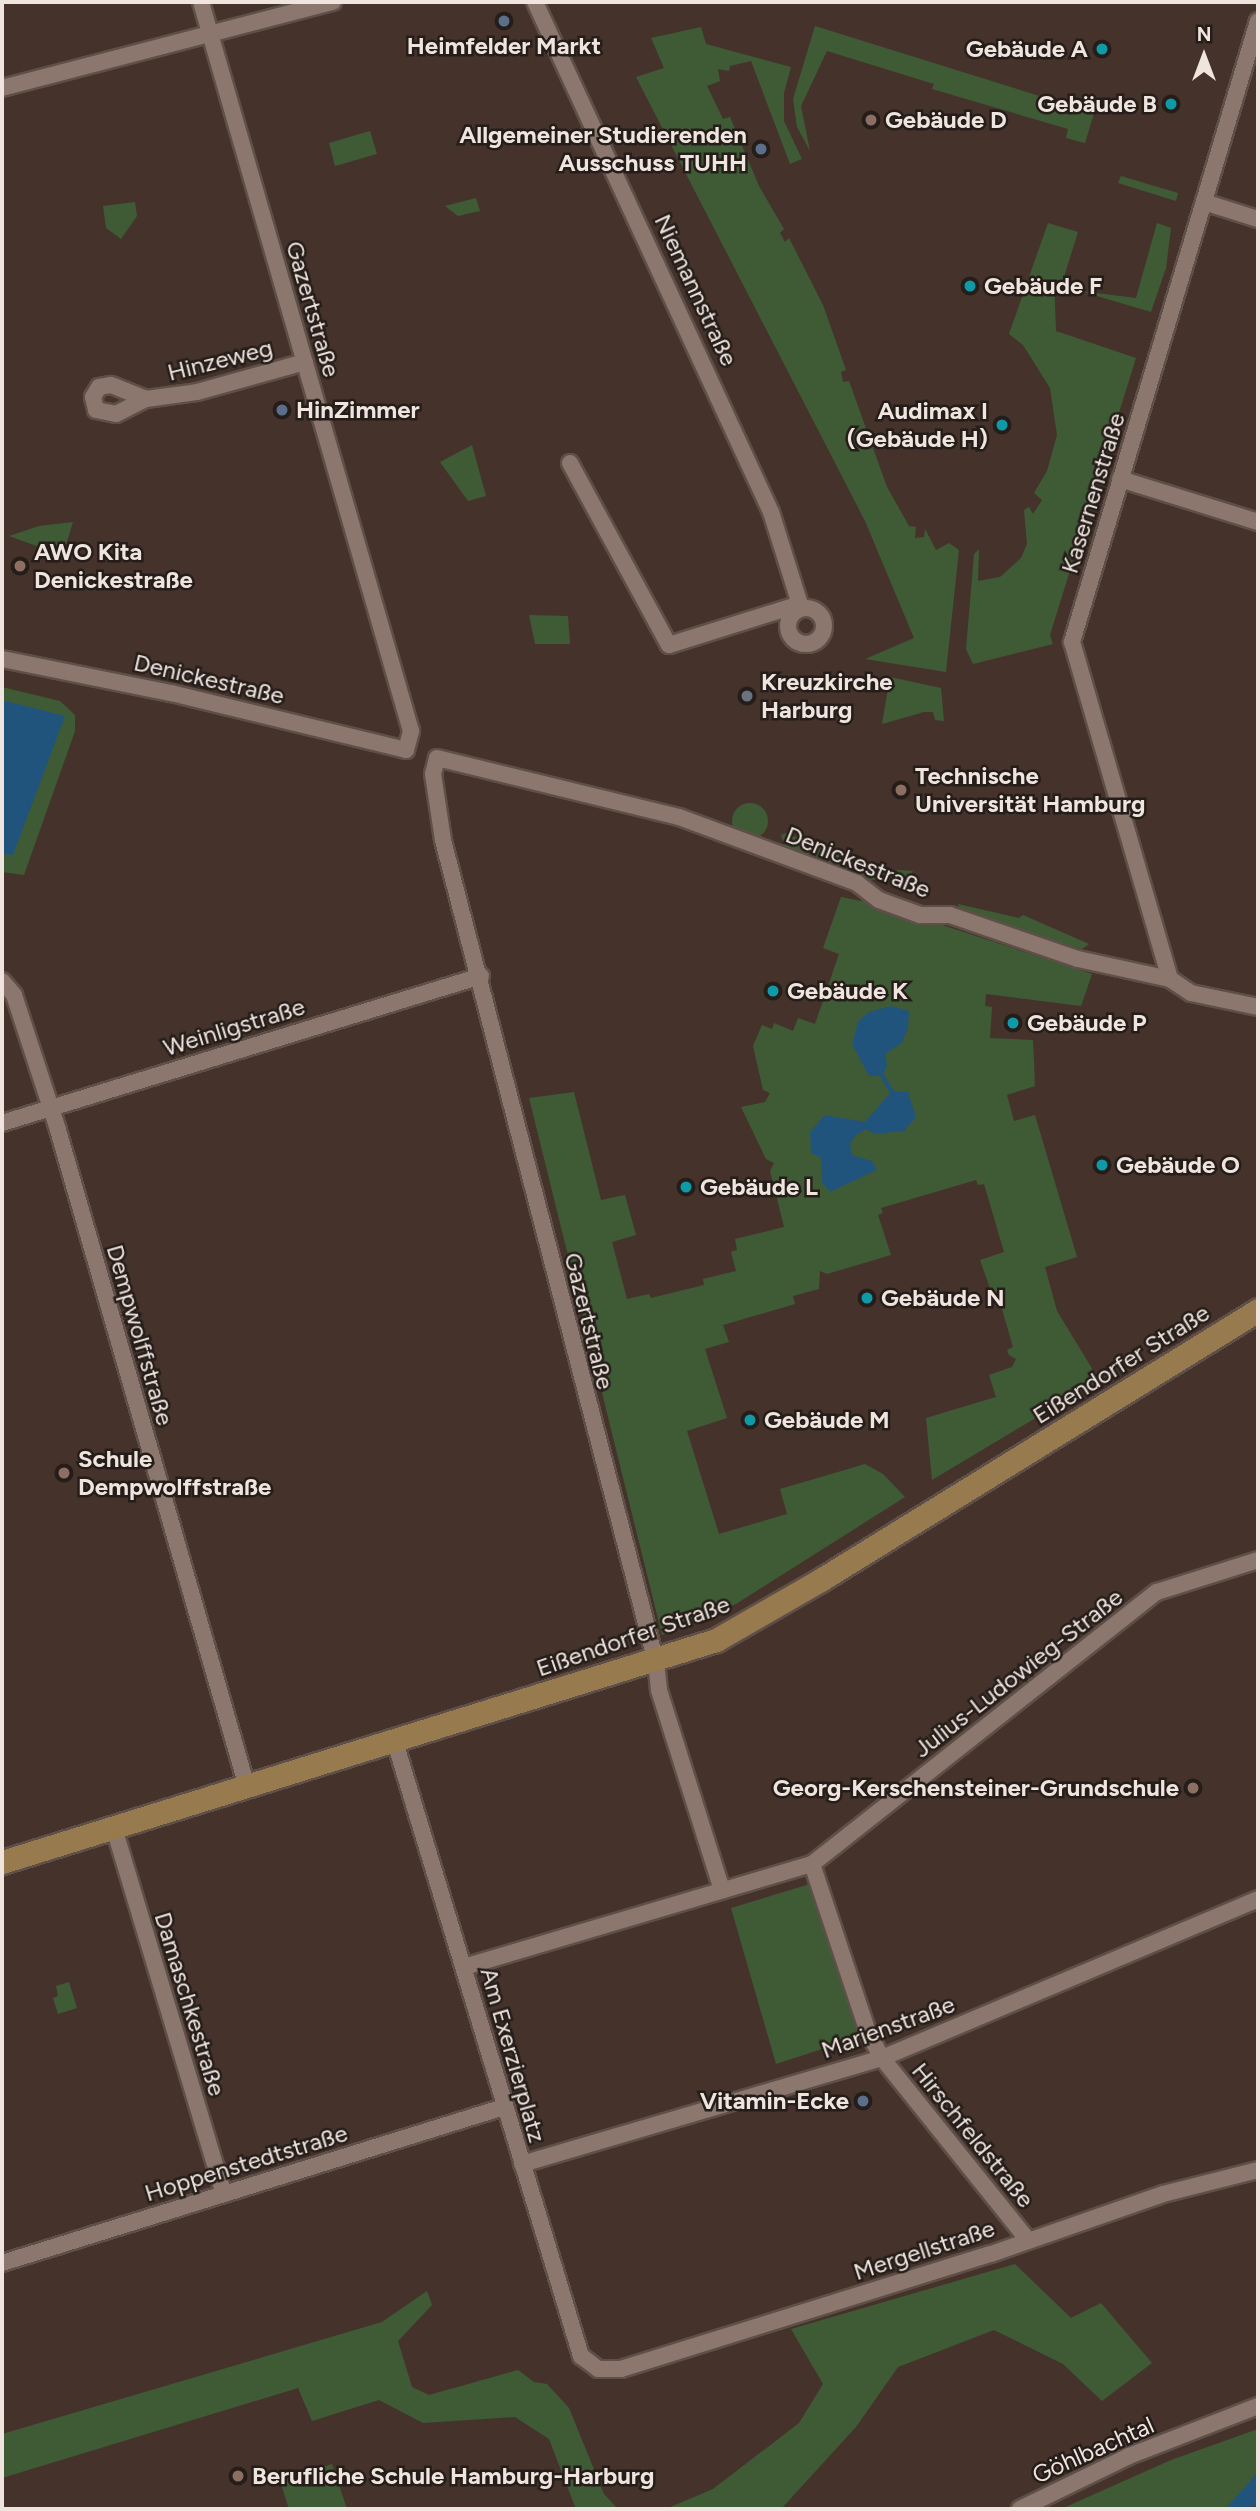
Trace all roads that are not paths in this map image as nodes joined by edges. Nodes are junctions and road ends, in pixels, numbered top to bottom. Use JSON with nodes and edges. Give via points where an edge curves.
{"nodes":[{"id":1,"x":201,"y":2,"type":"edge"},
{"id":2,"x":333,"y":2,"type":"edge"},
{"id":3,"x":535,"y":2,"type":"edge"},
{"id":4,"x":1258,"y":21,"type":"edge"},
{"id":5,"x":210,"y":33,"type":"junction"},
{"id":6,"x":2,"y":88,"type":"edge"},
{"id":7,"x":1204,"y":202,"type":"junction"},
{"id":8,"x":1258,"y":219,"type":"edge"},
{"id":9,"x":305,"y":362,"type":"junction"},
{"id":10,"x":146,"y":399,"type":"dead end"},
{"id":11,"x":570,"y":463,"type":"dead end"},
{"id":12,"x":1121,"y":480,"type":"junction"},
{"id":13,"x":1258,"y":522,"type":"edge"},
{"id":14,"x":2,"y":659,"type":"edge"},
{"id":15,"x":406,"y":750,"type":"joint"},
{"id":16,"x":437,"y":758,"type":"joint"},
{"id":17,"x":481,"y":976,"type":"junction"},
{"id":18,"x":1170,"y":979,"type":"junction"},
{"id":19,"x":2,"y":981,"type":"edge"},
{"id":20,"x":1258,"y":1007,"type":"edge"},
{"id":21,"x":49,"y":1108,"type":"junction"},
{"id":22,"x":2,"y":1122,"type":"edge"},
{"id":23,"x":1258,"y":1310,"type":"edge"},
{"id":24,"x":1258,"y":1560,"type":"edge"},
{"id":25,"x":656,"y":1661,"type":"junction"},
{"id":26,"x":395,"y":1742,"type":"junction"},
{"id":27,"x":247,"y":1787,"type":"junction"},
{"id":28,"x":114,"y":1828,"type":"junction"},
{"id":29,"x":2,"y":1862,"type":"edge"},
{"id":30,"x":812,"y":1864,"type":"junction"},
{"id":31,"x":722,"y":1890,"type":"junction"},
{"id":32,"x":1258,"y":1899,"type":"edge"},
{"id":33,"x":464,"y":1967,"type":"junction"},
{"id":34,"x":882,"y":2058,"type":"junction"},
{"id":35,"x":504,"y":2107,"type":"junction"},
{"id":36,"x":522,"y":2164,"type":"junction"},
{"id":37,"x":1258,"y":2169,"type":"edge"},
{"id":38,"x":224,"y":2194,"type":"junction"},
{"id":39,"x":1028,"y":2240,"type":"junction"},
{"id":40,"x":2,"y":2263,"type":"edge"},
{"id":41,"x":603,"y":2370,"type":"joint"},
{"id":42,"x":1258,"y":2406,"type":"edge"},
{"id":43,"x":1020,"y":2509,"type":"edge"}],
"edges":[{"from":1,"to":5,"type":"street","name":"Gazertstraße"},
{"from":2,"to":5,"type":"street"},
{"from":3,"to":11,"type":"street","name":"Niemannstraße","via":[[771,512],[801,606],[669,645]]},
{"from":4,"to":7,"type":"street","name":"Kasernenstraße"},
{"from":5,"to":6,"type":"street"},
{"from":5,"to":9,"type":"street","name":"Gazertstraße"},
{"from":7,"to":8,"type":"street"},
{"from":7,"to":12,"type":"street","name":"Kasernenstraße"},
{"from":9,"to":10,"type":"street","name":"Hinzeweg","via":[[197,392]]},
{"from":9,"to":15,"type":"street","name":"Gazertstraße","via":[[411,731]]},
{"from":12,"to":13,"type":"street"},
{"from":12,"to":18,"type":"street","name":"Kasernenstraße","via":[[1072,642]]},
{"from":14,"to":15,"type":"street","name":"Denickestraße","via":[[171,693]]},
{"from":16,"to":17,"type":"street","name":"Gazertstraße","via":[[433,774],[443,839]]},
{"from":16,"to":18,"type":"street","name":"Denickestraße","via":[[679,817],[857,883],[879,900],[920,915],[950,915],[1078,959]]},
{"from":17,"to":21,"type":"street","name":"Weinligstraße"},
{"from":17,"to":25,"type":"street","name":"Gazertstraße","via":[[591,1423]]},
{"from":18,"to":20,"type":"street","name":"Denickestraße","via":[[1191,993]]},
{"from":19,"to":21,"type":"street","name":"Dempwolffstraße","via":[[14,995]]},
{"from":21,"to":22,"type":"street","name":"Weinligstraße"},
{"from":21,"to":27,"type":"street","name":"Dempwolffstraße"},
{"from":23,"to":25,"type":"main road","name":"Eißendorfer Straße","via":[[757,1619],[716,1640]]},
{"from":24,"to":30,"type":"street","name":"Julius-Ludowieg-Straße","via":[[1157,1592]]},
{"from":25,"to":26,"type":"main road","name":"Eißendorfer Straße"},
{"from":25,"to":31,"type":"street","name":"Gazertstraße","via":[[659,1690]]},
{"from":26,"to":27,"type":"main road","name":"Eißendorfer Straße"},
{"from":26,"to":33,"type":"street","name":"Am Exerzierplatz"},
{"from":27,"to":28,"type":"main road","name":"Eißendorfer Straße"},
{"from":28,"to":29,"type":"main road","name":"Eißendorfer Straße"},
{"from":28,"to":38,"type":"street","name":"Damaschkestraße"},
{"from":30,"to":31,"type":"street","name":"Julius-Ludowieg-Straße"},
{"from":30,"to":34,"type":"street","name":"Hirschfeldstraße","via":[[868,2032]]},
{"from":31,"to":33,"type":"street","name":"Julius-Ludowieg-Straße"},
{"from":32,"to":34,"type":"street","name":"Marienstraße"},
{"from":33,"to":35,"type":"street","name":"Am Exerzierplatz"},
{"from":34,"to":36,"type":"street","name":"Marienstraße"},
{"from":34,"to":39,"type":"street","name":"Hirschfeldstraße"},
{"from":35,"to":36,"type":"street","name":"Am Exerzierplatz"},
{"from":35,"to":38,"type":"street","name":"Hoppenstedtstraße"},
{"from":36,"to":41,"type":"street","name":"Am Exerzierplatz","via":[[581,2356]]},
{"from":37,"to":39,"type":"street","name":"Mergellstraße","via":[[1163,2194]]},
{"from":38,"to":40,"type":"street","name":"Hoppenstedtstraße"},
{"from":39,"to":41,"type":"street","name":"Mergellstraße","via":[[621,2369]]},
{"from":42,"to":43,"type":"street","name":"Göhlbachtal","via":[[1129,2456]]}]}
